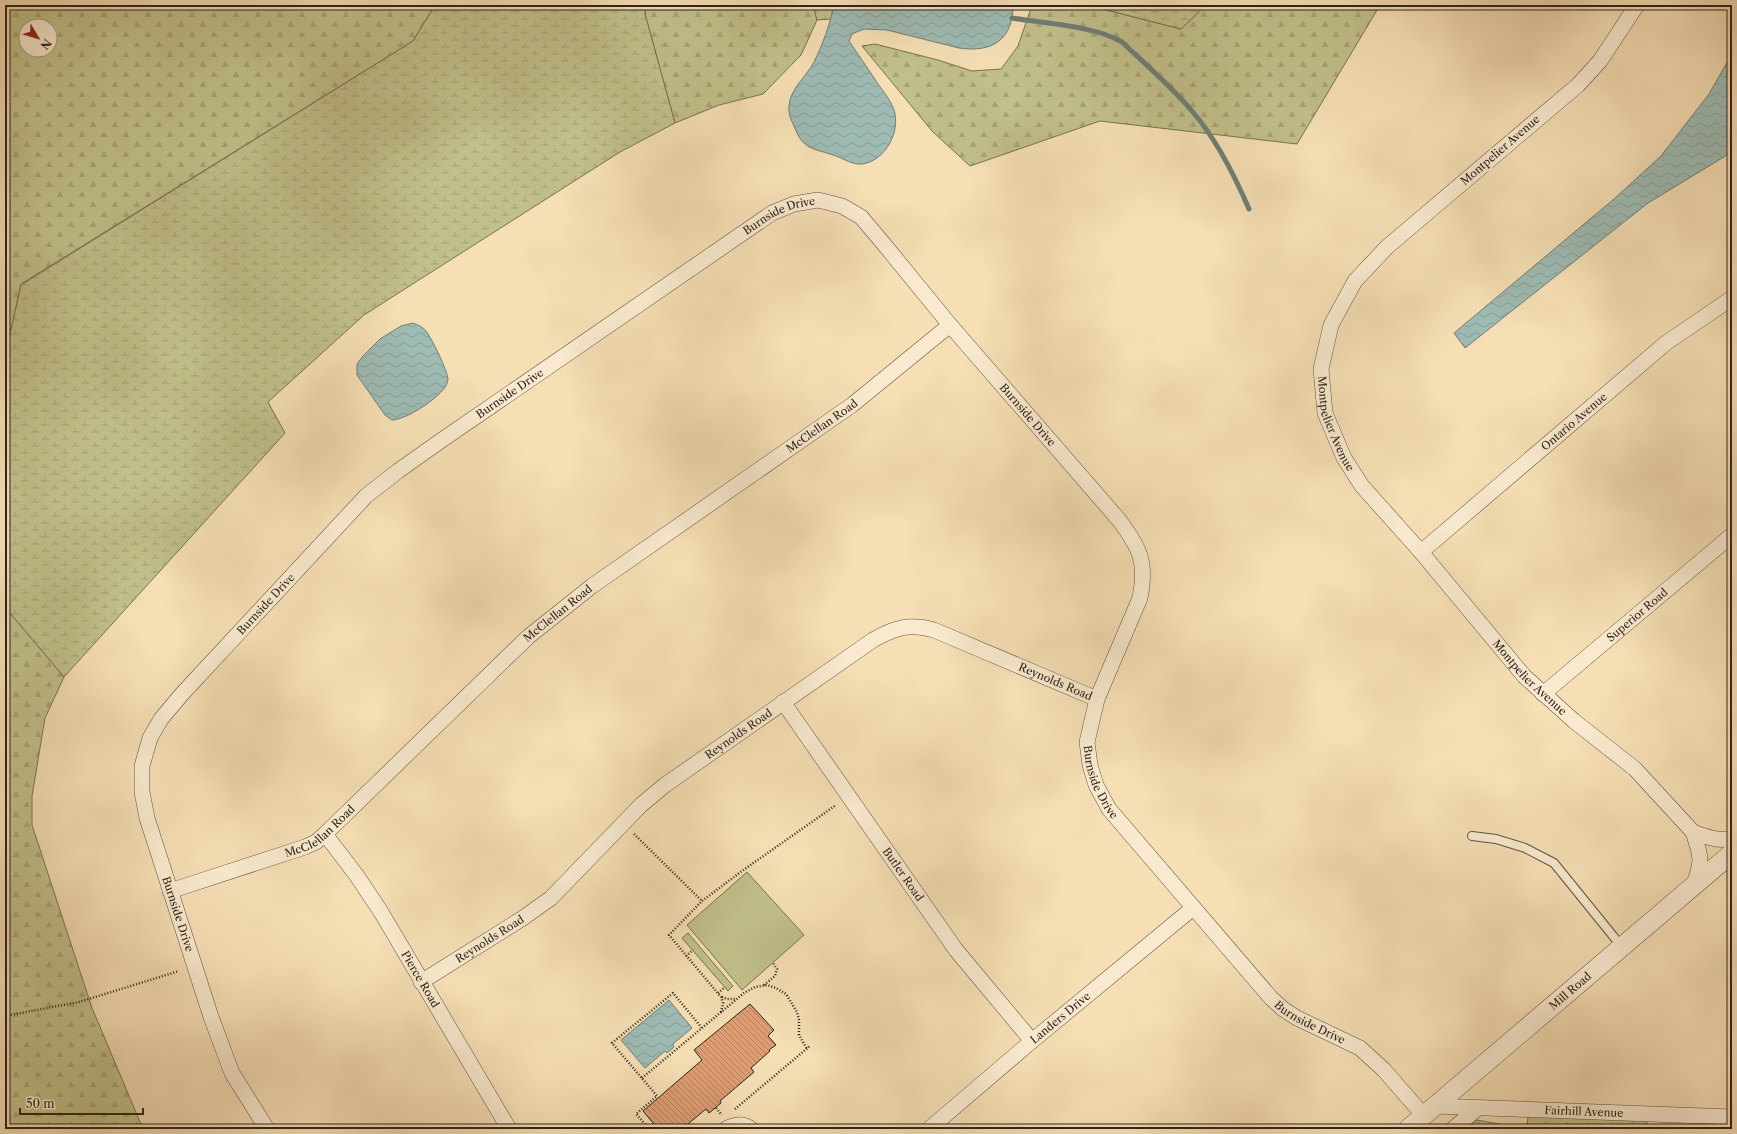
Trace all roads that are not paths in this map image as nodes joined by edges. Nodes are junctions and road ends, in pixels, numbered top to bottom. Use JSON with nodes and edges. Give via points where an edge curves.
{"nodes":[{"id":1,"x":1638,"y":5,"type":"edge"},
{"id":2,"x":1732,"y":298,"type":"edge"},
{"id":3,"x":950,"y":325,"type":"junction"},
{"id":4,"x":1732,"y":535,"type":"edge"},
{"id":5,"x":1421,"y":552,"type":"junction"},
{"id":6,"x":1543,"y":694,"type":"junction"},
{"id":7,"x":1097,"y":700,"type":"junction"},
{"id":8,"x":783,"y":702,"type":"junction"},
{"id":9,"x":1693,"y":832,"type":"junction"},
{"id":10,"x":325,"y":834,"type":"junction"},
{"id":11,"x":1472,"y":836,"type":"dead end"},
{"id":12,"x":1732,"y":839,"type":"edge"},
{"id":13,"x":1732,"y":853,"type":"edge"},
{"id":14,"x":1694,"y":884,"type":"junction"},
{"id":15,"x":170,"y":891,"type":"junction"},
{"id":16,"x":1193,"y":908,"type":"junction"},
{"id":17,"x":1622,"y":947,"type":"junction"},
{"id":18,"x":421,"y":982,"type":"junction"},
{"id":19,"x":1032,"y":1041,"type":"junction"},
{"id":20,"x":1478,"y":1108,"type":"junction"},
{"id":21,"x":1430,"y":1111,"type":"junction"},
{"id":22,"x":1732,"y":1117,"type":"edge"},
{"id":23,"x":267,"y":1129,"type":"edge"},
{"id":24,"x":509,"y":1129,"type":"edge"},
{"id":25,"x":726,"y":1129,"type":"edge"},
{"id":26,"x":751,"y":1129,"type":"edge"},
{"id":27,"x":929,"y":1129,"type":"edge"},
{"id":28,"x":1408,"y":1129,"type":"edge"},
{"id":29,"x":1453,"y":1129,"type":"edge"}],
"edges":[{"from":1,"to":5,"type":"street","name":"Montpelier Avenue","via":[[1600,60],[1578,85],[1387,247],[1355,281],[1331,325],[1321,368],[1325,413],[1344,458],[1362,486]]},
{"from":2,"to":5,"type":"street","name":"Ontario Avenue","via":[[1666,343]]},
{"from":3,"to":7,"type":"street","name":"Burnside Drive","via":[[1135,541],[1142,565],[1143,582],[1140,598]]},
{"from":3,"to":10,"type":"street","name":"McClellan Road","via":[[852,405],[559,611],[522,642]]},
{"from":3,"to":15,"type":"street","name":"Burnside Drive","via":[[861,217],[842,206],[818,200],[794,204],[772,213],[398,471],[374,489],[350,513],[182,694],[155,729],[144,758],[143,799],[146,818]]},
{"from":4,"to":6,"type":"street","name":"Superior Road"},
{"from":5,"to":6,"type":"street","name":"Montpelier Avenue","via":[[1524,676]]},
{"from":6,"to":9,"type":"street","name":"Montpelier Avenue","via":[[1635,769]]},
{"from":7,"to":8,"type":"street","name":"Reynolds Road","via":[[920,626],[897,628],[878,637]]},
{"from":7,"to":16,"type":"street","name":"Burnside Drive","via":[[1087,742],[1096,785],[1109,809]]},
{"from":8,"to":18,"type":"street","name":"Reynolds Road","via":[[665,785],[551,898]]},
{"from":8,"to":19,"type":"street","name":"Butler Road","via":[[956,950]]},
{"from":9,"to":12,"type":"street","name":"Montpelier Avenue","via":[[1713,839]]},
{"from":9,"to":14,"type":"street","name":"Montpelier Avenue","via":[[1701,858]]},
{"from":10,"to":15,"type":"street","name":"McClellan Road","via":[[305,847]]},
{"from":10,"to":18,"type":"street","name":"Pierce Road","via":[[381,912]]},
{"from":11,"to":17,"type":"lane","via":[[1496,839],[1525,848],[1554,863]]},
{"from":13,"to":14,"type":"street","name":"Mill Road"},
{"from":14,"to":17,"type":"street","name":"Mill Road"},
{"from":15,"to":23,"type":"street","name":"Burnside Drive","via":[[232,1073]]},
{"from":16,"to":19,"type":"street","name":"Landers Drive"},
{"from":16,"to":21,"type":"street","name":"Burnside Drive","via":[[1283,1009],[1360,1048]]},
{"from":17,"to":21,"type":"street","name":"Mill Road"},
{"from":18,"to":24,"type":"street","name":"Pierce Road"},
{"from":19,"to":27,"type":"street","name":"Landers Drive"},
{"from":20,"to":21,"type":"street","name":"Fairhill Avenue"},
{"from":20,"to":22,"type":"street","name":"Fairhill Avenue"},
{"from":20,"to":29,"type":"street"},
{"from":21,"to":28,"type":"street","name":"Mill Road"},
{"from":25,"to":26,"type":"street","via":[[737,1124]]}]}
